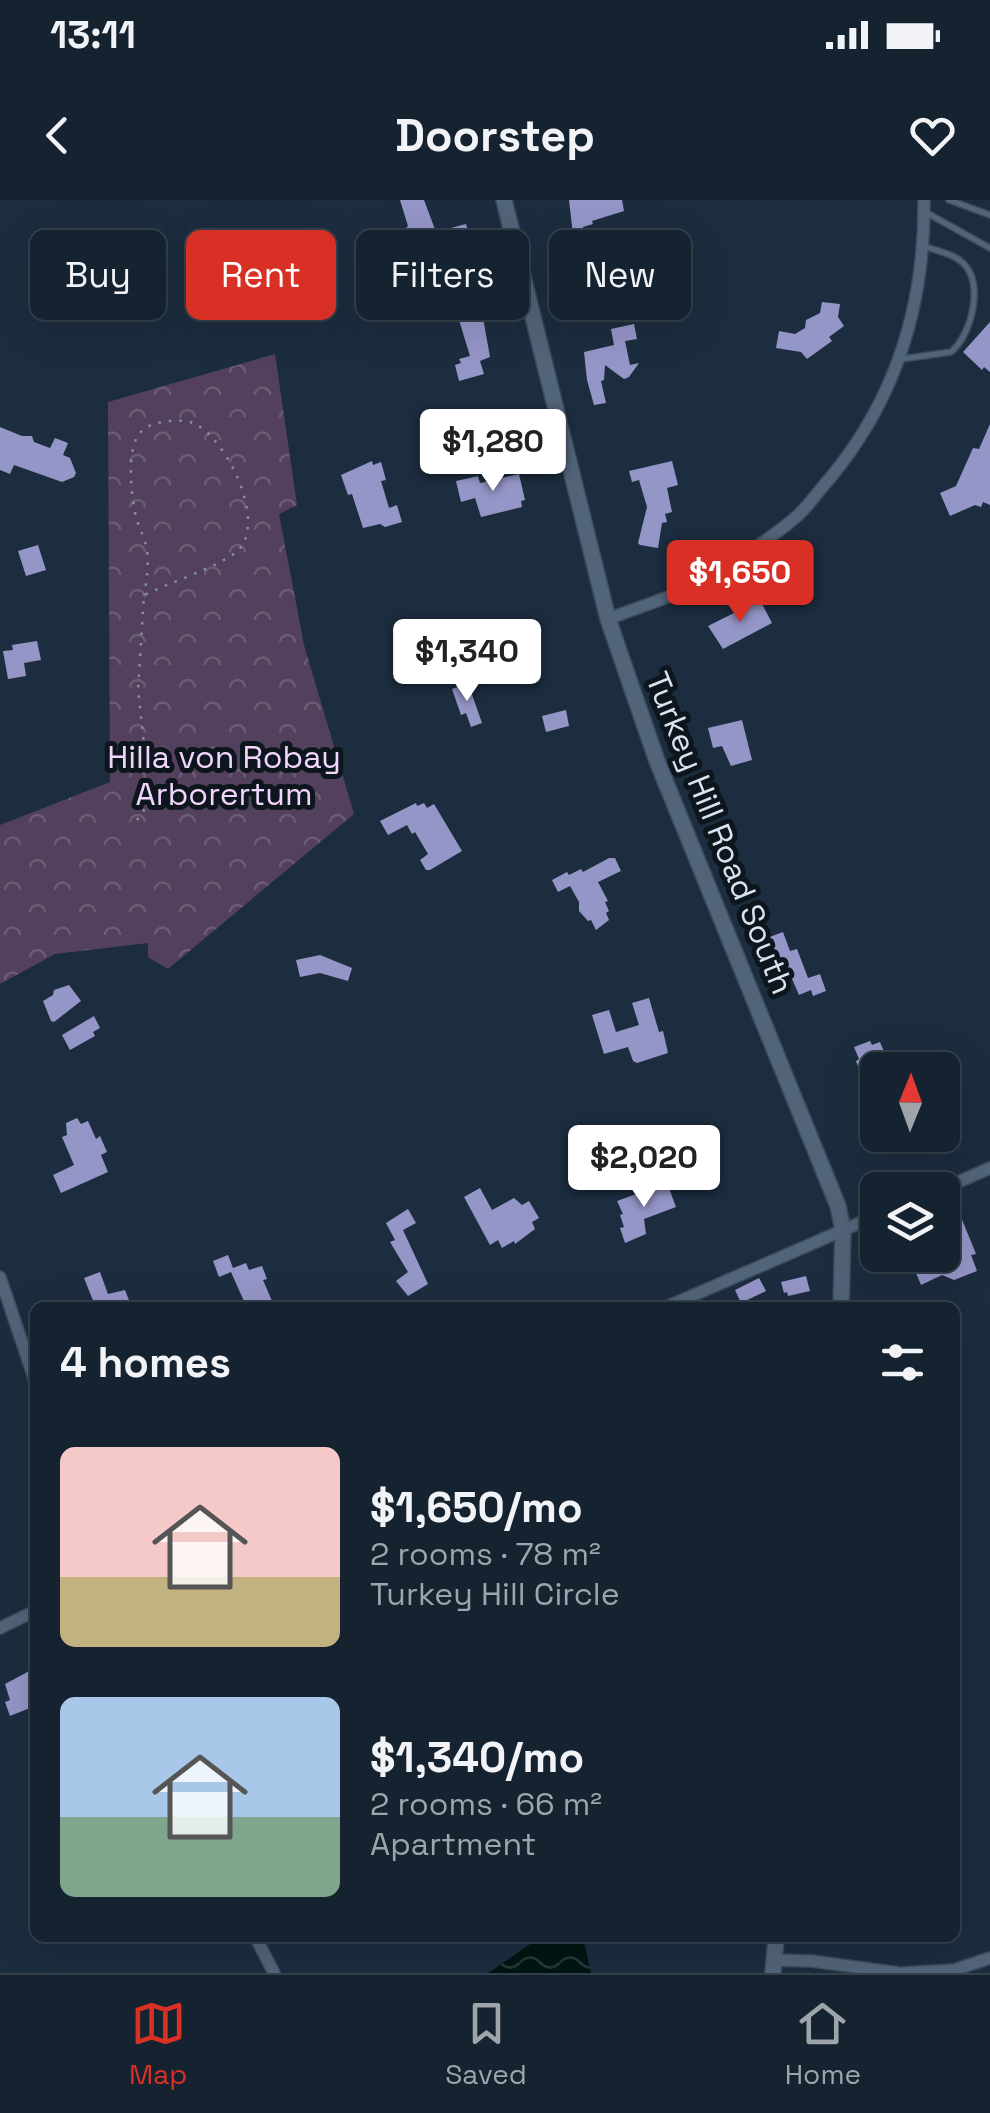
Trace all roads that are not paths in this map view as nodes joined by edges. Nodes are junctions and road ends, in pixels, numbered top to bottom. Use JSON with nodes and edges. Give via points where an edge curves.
{"nodes":[{"id":1,"x":504,"y":200,"type":"edge"},
{"id":2,"x":949,"y":200,"type":"edge"},
{"id":3,"x":924,"y":206,"type":"edge"},
{"id":4,"x":990,"y":215,"type":"edge"},
{"id":5,"x":922,"y":246,"type":"junction"},
{"id":6,"x":990,"y":248,"type":"edge"},
{"id":7,"x":899,"y":360,"type":"junction"},
{"id":8,"x":608,"y":620,"type":"junction"},
{"id":9,"x":990,"y":1168,"type":"edge"},
{"id":10,"x":960,"y":1181,"type":"edge"},
{"id":11,"x":860,"y":1222,"type":"edge"},
{"id":12,"x":842,"y":1230,"type":"junction"},
{"id":13,"x":0,"y":1277,"type":"edge"},
{"id":14,"x":678,"y":1302,"type":"edge"},
{"id":15,"x":841,"y":1302,"type":"edge"},
{"id":16,"x":30,"y":1366,"type":"edge"},
{"id":17,"x":30,"y":1613,"type":"edge"},
{"id":18,"x":0,"y":1628,"type":"edge"},
{"id":19,"x":258,"y":1942,"type":"edge"},
{"id":20,"x":776,"y":1942,"type":"edge"},
{"id":21,"x":990,"y":1958,"type":"edge"},
{"id":22,"x":773,"y":1967,"type":"edge"},
{"id":23,"x":274,"y":1973,"type":"edge"},
{"id":24,"x":901,"y":1973,"type":"edge"}],
"edges":[{"from":1,"to":8,"type":"street","name":"Turkey Hill Road South"},
{"from":2,"to":4,"type":"lane"},
{"from":3,"to":5,"type":"street"},
{"from":3,"to":6,"type":"lane"},
{"from":5,"to":7,"type":"street"},
{"from":5,"to":7,"type":"lane","via":[[967,267],[970,316],[951,352]]},
{"from":7,"to":8,"type":"street","via":[[870,424],[799,515],[697,584]]},
{"from":8,"to":12,"type":"street","name":"Turkey Hill Road South","via":[[657,761],[828,1177]]},
{"from":9,"to":10,"type":"street"},
{"from":11,"to":12,"type":"street"},
{"from":12,"to":14,"type":"street"},
{"from":12,"to":15,"type":"street","name":"Turkey Hill Road South"},
{"from":13,"to":16,"type":"street"},
{"from":17,"to":18,"type":"street"},
{"from":19,"to":23,"type":"street"},
{"from":20,"to":22,"type":"street"},
{"from":21,"to":24,"type":"street","via":[[954,1970]]},
{"from":22,"to":24,"type":"street","via":[[812,1961]]}]}
